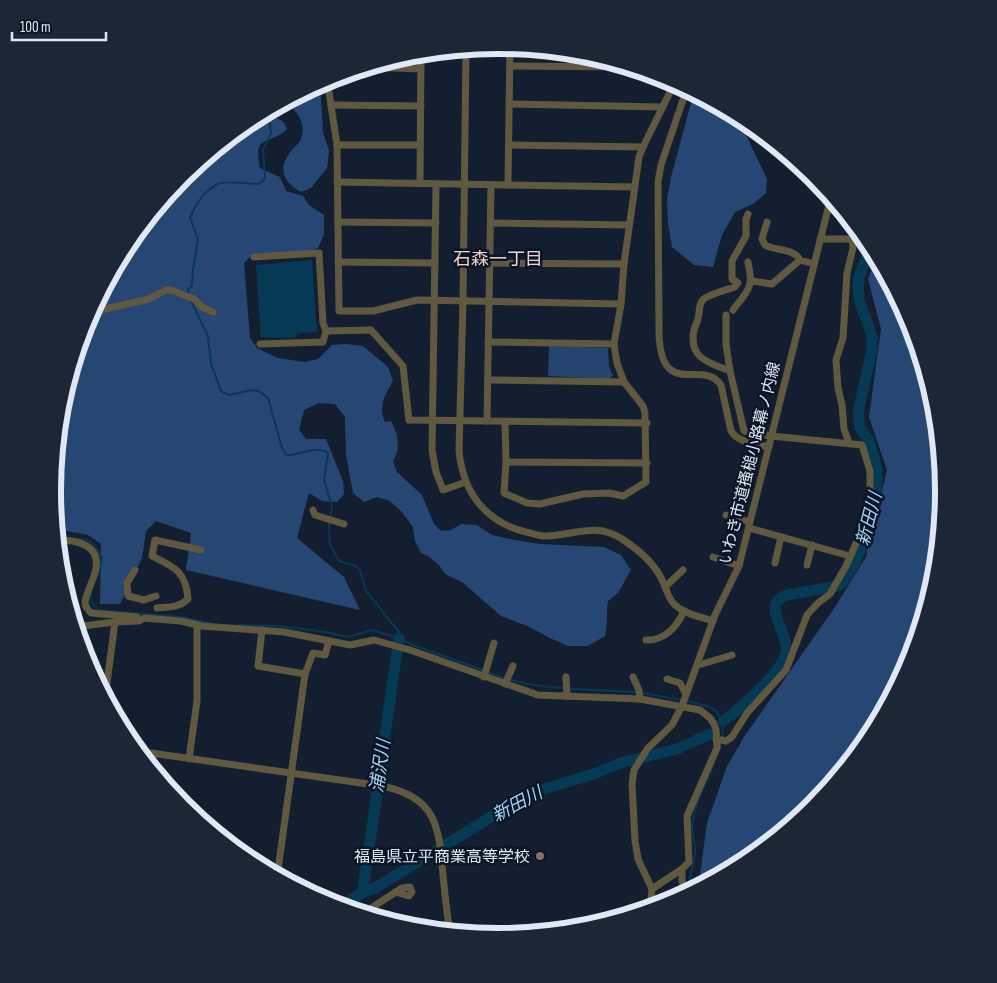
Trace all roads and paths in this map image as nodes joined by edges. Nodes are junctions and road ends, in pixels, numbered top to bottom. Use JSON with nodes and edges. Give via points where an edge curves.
{"nodes":[{"id":1,"x":510,"y":54,"type":"edge"},
{"id":2,"x":466,"y":55,"type":"edge"},
{"id":3,"x":421,"y":61,"type":"edge"},
{"id":4,"x":510,"y":66,"type":"junction"},
{"id":5,"x":603,"y":67,"type":"edge"},
{"id":6,"x":390,"y":68,"type":"edge"},
{"id":7,"x":421,"y":69,"type":"junction"},
{"id":8,"x":328,"y":88,"type":"edge"},
{"id":9,"x":671,"y":89,"type":"edge"},
{"id":10,"x":684,"y":96,"type":"edge"},
{"id":11,"x":510,"y":104,"type":"junction"},
{"id":12,"x":331,"y":105,"type":"junction"},
{"id":13,"x":421,"y":106,"type":"junction"},
{"id":14,"x":663,"y":107,"type":"junction"},
{"id":15,"x":337,"y":145,"type":"junction"},
{"id":16,"x":420,"y":145,"type":"junction"},
{"id":17,"x":509,"y":145,"type":"junction"},
{"id":18,"x":642,"y":147,"type":"junction"},
{"id":19,"x":337,"y":182,"type":"junction"},
{"id":20,"x":420,"y":183,"type":"junction"},
{"id":21,"x":436,"y":184,"type":"junction"},
{"id":22,"x":463,"y":184,"type":"junction"},
{"id":23,"x":491,"y":184,"type":"junction"},
{"id":24,"x":508,"y":185,"type":"junction"},
{"id":25,"x":634,"y":187,"type":"junction"},
{"id":26,"x":829,"y":204,"type":"edge"},
{"id":27,"x":748,"y":214,"type":"dead end"},
{"id":28,"x":338,"y":222,"type":"junction"},
{"id":29,"x":767,"y":222,"type":"dead end"},
{"id":30,"x":436,"y":223,"type":"junction"},
{"id":31,"x":491,"y":223,"type":"junction"},
{"id":32,"x":629,"y":224,"type":"junction"},
{"id":33,"x":736,"y":238,"type":"dead end"},
{"id":34,"x":852,"y":238,"type":"junction"},
{"id":35,"x":855,"y":238,"type":"edge"},
{"id":36,"x":820,"y":239,"type":"junction"},
{"id":37,"x":742,"y":244,"type":"junction"},
{"id":38,"x":254,"y":257,"type":"dead end"},
{"id":39,"x":800,"y":260,"type":"junction"},
{"id":40,"x":338,"y":262,"type":"junction"},
{"id":41,"x":748,"y":262,"type":"dead end"},
{"id":42,"x":435,"y":263,"type":"junction"},
{"id":43,"x":490,"y":263,"type":"junction"},
{"id":44,"x":624,"y":264,"type":"junction"},
{"id":45,"x":814,"y":264,"type":"junction"},
{"id":46,"x":752,"y":281,"type":"junction"},
{"id":47,"x":435,"y":301,"type":"junction"},
{"id":48,"x":463,"y":301,"type":"junction"},
{"id":49,"x":490,"y":302,"type":"junction"},
{"id":50,"x":621,"y":304,"type":"junction"},
{"id":51,"x":100,"y":310,"type":"edge"},
{"id":52,"x":733,"y":310,"type":"dead end"},
{"id":53,"x":213,"y":312,"type":"dead end"},
{"id":54,"x":726,"y":315,"type":"dead end"},
{"id":55,"x":326,"y":331,"type":"junction"},
{"id":56,"x":488,"y":342,"type":"junction"},
{"id":57,"x":260,"y":344,"type":"dead end"},
{"id":58,"x":614,"y":344,"type":"junction"},
{"id":59,"x":730,"y":371,"type":"junction"},
{"id":60,"x":488,"y":380,"type":"junction"},
{"id":61,"x":624,"y":382,"type":"junction"},
{"id":62,"x":433,"y":420,"type":"junction"},
{"id":63,"x":461,"y":420,"type":"junction"},
{"id":64,"x":487,"y":421,"type":"junction"},
{"id":65,"x":505,"y":422,"type":"junction"},
{"id":66,"x":647,"y":423,"type":"junction"},
{"id":67,"x":771,"y":436,"type":"junction"},
{"id":68,"x":849,"y":443,"type":"junction"},
{"id":69,"x":769,"y":447,"type":"junction"},
{"id":70,"x":506,"y":462,"type":"junction"},
{"id":71,"x":647,"y":463,"type":"junction"},
{"id":72,"x":466,"y":482,"type":"junction"},
{"id":73,"x":312,"y":510,"type":"dead end"},
{"id":74,"x":726,"y":515,"type":"dead end"},
{"id":75,"x":344,"y":524,"type":"dead end"},
{"id":76,"x":749,"y":525,"type":"junction"},
{"id":77,"x":781,"y":537,"type":"junction"},
{"id":78,"x":63,"y":541,"type":"edge"},
{"id":79,"x":812,"y":545,"type":"junction"},
{"id":80,"x":201,"y":550,"type":"dead end"},
{"id":81,"x":850,"y":556,"type":"junction"},
{"id":82,"x":713,"y":558,"type":"dead end"},
{"id":83,"x":775,"y":563,"type":"dead end"},
{"id":84,"x":807,"y":565,"type":"dead end"},
{"id":85,"x":739,"y":566,"type":"junction"},
{"id":86,"x":135,"y":570,"type":"dead end"},
{"id":87,"x":683,"y":570,"type":"dead end"},
{"id":88,"x":666,"y":587,"type":"junction"},
{"id":89,"x":157,"y":608,"type":"junction"},
{"id":90,"x":684,"y":611,"type":"junction"},
{"id":91,"x":144,"y":618,"type":"junction"},
{"id":92,"x":157,"y":619,"type":"junction"},
{"id":93,"x":713,"y":621,"type":"junction"},
{"id":94,"x":115,"y":622,"type":"junction"},
{"id":95,"x":197,"y":625,"type":"junction"},
{"id":96,"x":82,"y":626,"type":"edge"},
{"id":97,"x":262,"y":630,"type":"junction"},
{"id":98,"x":646,"y":640,"type":"dead end"},
{"id":99,"x":329,"y":641,"type":"junction"},
{"id":100,"x":494,"y":643,"type":"dead end"},
{"id":101,"x":732,"y":655,"type":"dead end"},
{"id":102,"x":698,"y":664,"type":"junction"},
{"id":103,"x":513,"y":666,"type":"dead end"},
{"id":104,"x":305,"y":674,"type":"junction"},
{"id":105,"x":484,"y":676,"type":"junction"},
{"id":106,"x":566,"y":677,"type":"dead end"},
{"id":107,"x":633,"y":677,"type":"dead end"},
{"id":108,"x":667,"y":678,"type":"dead end"},
{"id":109,"x":505,"y":684,"type":"junction"},
{"id":110,"x":107,"y":686,"type":"edge"},
{"id":111,"x":567,"y":696,"type":"junction"},
{"id":112,"x":640,"y":699,"type":"junction"},
{"id":113,"x":684,"y":701,"type":"junction"},
{"id":114,"x":720,"y":739,"type":"junction"},
{"id":115,"x":147,"y":753,"type":"edge"},
{"id":116,"x":189,"y":759,"type":"junction"},
{"id":117,"x":292,"y":773,"type":"junction"},
{"id":118,"x":682,"y":869,"type":"junction"},
{"id":119,"x":278,"y":870,"type":"edge"},
{"id":120,"x":684,"y":888,"type":"edge"},
{"id":121,"x":652,"y":889,"type":"junction"},
{"id":122,"x":395,"y":892,"type":"dead end"},
{"id":123,"x":651,"y":902,"type":"edge"},
{"id":124,"x":369,"y":909,"type":"edge"},
{"id":125,"x":449,"y":927,"type":"edge"}],
"edges":[{"from":1,"to":4,"type":"street"},
{"from":2,"to":22,"type":"street"},
{"from":3,"to":7,"type":"street"},
{"from":4,"to":5,"type":"street"},
{"from":4,"to":11,"type":"street"},
{"from":6,"to":7,"type":"street"},
{"from":7,"to":13,"type":"street"},
{"from":8,"to":12,"type":"street"},
{"from":9,"to":14,"type":"street"},
{"from":10,"to":69,"type":"street","via":[[658,182],[660,354],[668,368],[676,373],[718,380],[731,431],[743,440]]},
{"from":11,"to":14,"type":"street"},
{"from":11,"to":17,"type":"street"},
{"from":12,"to":13,"type":"street"},
{"from":12,"to":15,"type":"street"},
{"from":13,"to":16,"type":"street"},
{"from":14,"to":18,"type":"street"},
{"from":15,"to":16,"type":"street"},
{"from":15,"to":19,"type":"street"},
{"from":16,"to":20,"type":"street"},
{"from":17,"to":18,"type":"street"},
{"from":17,"to":24,"type":"street"},
{"from":18,"to":25,"type":"street"},
{"from":19,"to":20,"type":"street"},
{"from":19,"to":28,"type":"street"},
{"from":20,"to":21,"type":"street"},
{"from":21,"to":22,"type":"street"},
{"from":21,"to":30,"type":"street"},
{"from":22,"to":23,"type":"street"},
{"from":22,"to":48,"type":"street"},
{"from":23,"to":24,"type":"street"},
{"from":23,"to":31,"type":"street"},
{"from":24,"to":25,"type":"street"},
{"from":25,"to":32,"type":"street"},
{"from":26,"to":36,"type":"street","name":"いわき市道搔槌小路幕ノ内線"},
{"from":27,"to":37,"type":"street"},
{"from":28,"to":30,"type":"street"},
{"from":28,"to":40,"type":"street"},
{"from":29,"to":39,"type":"street","via":[[762,239],[765,245],[797,255]]},
{"from":30,"to":42,"type":"street"},
{"from":31,"to":32,"type":"street"},
{"from":31,"to":43,"type":"street"},
{"from":32,"to":44,"type":"street"},
{"from":33,"to":37,"type":"street"},
{"from":34,"to":35,"type":"street"},
{"from":34,"to":36,"type":"street"},
{"from":34,"to":68,"type":"street","via":[[843,338],[836,360],[844,430]]},
{"from":36,"to":45,"type":"street","name":"いわき市道搔槌小路幕ノ内線"},
{"from":37,"to":59,"type":"street","via":[[734,255],[731,268],[732,279],[738,283],[705,298],[694,330],[694,345],[700,357]]},
{"from":38,"to":55,"type":"street","via":[[319,253]]},
{"from":39,"to":45,"type":"street"},
{"from":39,"to":46,"type":"street","via":[[772,284]]},
{"from":40,"to":42,"type":"street"},
{"from":40,"to":47,"type":"street","via":[[339,311],[361,312],[417,300]]},
{"from":41,"to":46,"type":"street"},
{"from":42,"to":47,"type":"street"},
{"from":43,"to":44,"type":"street"},
{"from":43,"to":49,"type":"street"},
{"from":44,"to":50,"type":"street"},
{"from":45,"to":67,"type":"street","name":"いわき市道搔槌小路幕ノ内線"},
{"from":46,"to":52,"type":"street"},
{"from":47,"to":48,"type":"street"},
{"from":47,"to":62,"type":"street"},
{"from":48,"to":49,"type":"street"},
{"from":48,"to":63,"type":"street"},
{"from":49,"to":50,"type":"street"},
{"from":49,"to":56,"type":"street"},
{"from":50,"to":58,"type":"street"},
{"from":51,"to":53,"type":"street","via":[[149,299],[171,290],[194,299]]},
{"from":54,"to":59,"type":"street"},
{"from":55,"to":57,"type":"street","via":[[323,342]]},
{"from":55,"to":62,"type":"street","via":[[371,330],[403,366],[409,420]]},
{"from":56,"to":58,"type":"street"},
{"from":56,"to":60,"type":"street"},
{"from":58,"to":61,"type":"street"},
{"from":59,"to":67,"type":"street","via":[[744,431]]},
{"from":60,"to":61,"type":"street"},
{"from":60,"to":64,"type":"street"},
{"from":61,"to":66,"type":"street","via":[[643,406]]},
{"from":62,"to":63,"type":"street"},
{"from":62,"to":72,"type":"street","via":[[432,450],[443,490]]},
{"from":63,"to":64,"type":"street"},
{"from":63,"to":72,"type":"street","via":[[459,451]]},
{"from":64,"to":65,"type":"street"},
{"from":65,"to":66,"type":"street"},
{"from":65,"to":70,"type":"street"},
{"from":66,"to":71,"type":"street"},
{"from":67,"to":68,"type":"street"},
{"from":67,"to":69,"type":"street","name":"いわき市道搔槌小路幕ノ内線"},
{"from":68,"to":81,"type":"street","via":[[862,445],[871,484],[867,508]]},
{"from":69,"to":76,"type":"street","name":"いわき市道搔槌小路幕ノ内線"},
{"from":70,"to":71,"type":"street"},
{"from":70,"to":71,"type":"street","via":[[504,493],[527,503],[540,504],[583,494],[623,496],[646,482]]},
{"from":72,"to":88,"type":"street","via":[[489,515],[508,526],[543,536],[601,530],[620,538],[650,562]]},
{"from":73,"to":75,"type":"street","via":[[315,515]]},
{"from":74,"to":76,"type":"street"},
{"from":76,"to":77,"type":"street"},
{"from":76,"to":85,"type":"street","name":"いわき市道搔槌小路幕ノ内線"},
{"from":77,"to":79,"type":"street"},
{"from":77,"to":83,"type":"street"},
{"from":78,"to":91,"type":"street","via":[[86,545],[95,555],[96,568],[85,602],[91,613]]},
{"from":79,"to":81,"type":"street"},
{"from":79,"to":84,"type":"street"},
{"from":80,"to":89,"type":"street","via":[[155,540],[152,556],[182,575],[188,599],[174,607]]},
{"from":81,"to":114,"type":"street","via":[[834,586],[807,615],[786,670],[747,713],[732,737]]},
{"from":82,"to":85,"type":"street"},
{"from":85,"to":93,"type":"street","name":"いわき市道搔槌小路幕ノ内線"},
{"from":86,"to":89,"type":"street","via":[[127,583],[128,596],[144,600],[156,595]]},
{"from":87,"to":88,"type":"street"},
{"from":88,"to":90,"type":"street","via":[[670,601]]},
{"from":89,"to":92,"type":"street"},
{"from":90,"to":93,"type":"street"},
{"from":90,"to":98,"type":"street","via":[[671,631],[655,640]]},
{"from":91,"to":92,"type":"street"},
{"from":91,"to":94,"type":"street"},
{"from":92,"to":95,"type":"street"},
{"from":93,"to":102,"type":"street","name":"いわき市道搔槌小路幕ノ内線"},
{"from":94,"to":96,"type":"street"},
{"from":94,"to":110,"type":"street"},
{"from":95,"to":97,"type":"street"},
{"from":95,"to":116,"type":"street","via":[[197,701]]},
{"from":97,"to":99,"type":"street"},
{"from":97,"to":104,"type":"street","via":[[258,666]]},
{"from":99,"to":104,"type":"street","via":[[325,655],[312,653]]},
{"from":99,"to":105,"type":"street","via":[[350,645],[374,640]]},
{"from":100,"to":105,"type":"street"},
{"from":101,"to":102,"type":"street"},
{"from":102,"to":113,"type":"street","name":"いわき市道搔槌小路幕ノ内線"},
{"from":103,"to":109,"type":"street"},
{"from":104,"to":117,"type":"street"},
{"from":105,"to":109,"type":"street"},
{"from":106,"to":111,"type":"street"},
{"from":107,"to":112,"type":"street"},
{"from":108,"to":113,"type":"street","via":[[680,683]]},
{"from":109,"to":111,"type":"street","via":[[538,695]]},
{"from":111,"to":112,"type":"street"},
{"from":112,"to":113,"type":"street"},
{"from":113,"to":114,"type":"street","via":[[710,718]]},
{"from":113,"to":121,"type":"street","name":"いわき市道搔槌小路幕ノ内線","via":[[672,725],[648,748],[634,770],[632,784],[638,860]]},
{"from":114,"to":118,"type":"street","via":[[688,810],[689,862]]},
{"from":115,"to":116,"type":"street"},
{"from":116,"to":117,"type":"street"},
{"from":117,"to":119,"type":"street"},
{"from":117,"to":125,"type":"street","via":[[398,789],[420,801],[434,821],[439,838]]},
{"from":118,"to":120,"type":"street"},
{"from":118,"to":121,"type":"street"},
{"from":121,"to":123,"type":"street"},
{"from":122,"to":124,"type":"street"}]}
